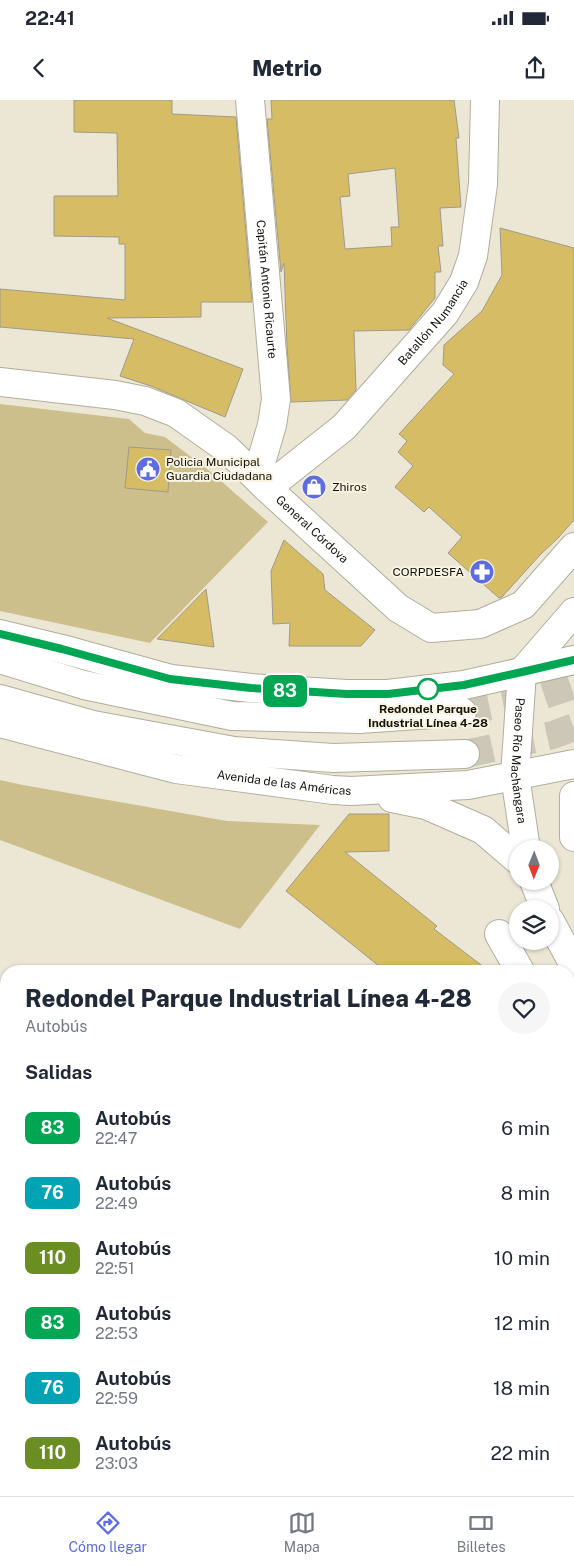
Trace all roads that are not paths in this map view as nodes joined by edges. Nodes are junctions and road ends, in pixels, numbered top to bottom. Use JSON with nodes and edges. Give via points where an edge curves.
{"nodes":[{"id":1,"x":250,"y":100,"type":"edge"},
{"id":2,"x":485,"y":100,"type":"edge"},
{"id":3,"x":0,"y":382,"type":"edge"},
{"id":4,"x":262,"y":482,"type":"junction"},
{"id":5,"x":574,"y":546,"type":"edge"},
{"id":6,"x":574,"y":612,"type":"edge"},
{"id":7,"x":0,"y":634,"type":"edge"},
{"id":8,"x":0,"y":660,"type":"edge"},
{"id":9,"x":574,"y":660,"type":"edge"},
{"id":10,"x":522,"y":672,"type":"junction"},
{"id":11,"x":0,"y":699,"type":"edge"},
{"id":12,"x":462,"y":712,"type":"tunnel mouth"},
{"id":13,"x":0,"y":723,"type":"edge"},
{"id":14,"x":465,"y":754,"type":"tunnel mouth"},
{"id":15,"x":574,"y":764,"type":"edge"},
{"id":16,"x":515,"y":776,"type":"junction"},
{"id":17,"x":351,"y":791,"type":"junction"},
{"id":18,"x":574,"y":796,"type":"edge"},
{"id":19,"x":574,"y":837,"type":"edge"},
{"id":20,"x":525,"y":840,"type":"edge"},
{"id":21,"x":509,"y":852,"type":"edge"},
{"id":22,"x":499,"y":934,"type":"dead end"},
{"id":23,"x":559,"y":938,"type":"edge"},
{"id":24,"x":517,"y":965,"type":"edge"},
{"id":25,"x":574,"y":965,"type":"edge"}],
"edges":[{"from":1,"to":4,"type":"main road","name":"Capitán Antonio Ricaurte","via":[[276,399]]},
{"from":2,"to":4,"type":"main road","name":"Batallón Numancia","via":[[483,184],[473,256],[464,282],[445,313],[344,427]]},
{"from":3,"to":4,"type":"main road","name":"General Córdova","via":[[145,401],[176,413],[228,449]]},
{"from":4,"to":5,"type":"main road","name":"General Córdova","via":[[398,608],[431,628],[480,624],[523,605]]},
{"from":6,"to":10,"type":"main road"},
{"from":7,"to":10,"type":"main road","via":[[170,679],[285,691],[388,694],[464,685]]},
{"from":8,"to":12,"type":"main road","via":[[84,685],[232,716],[359,719]]},
{"from":9,"to":10,"type":"main road"},
{"from":10,"to":16,"type":"main road","name":"Paseo Río Machángara"},
{"from":11,"to":14,"type":"main road","name":"Avenida de las Américas","via":[[93,725],[234,751],[334,758]]},
{"from":13,"to":17,"type":"main road","name":"Avenida de las Américas","via":[[176,769]]},
{"from":15,"to":16,"type":"main road","name":"Avenida de las Américas"},
{"from":16,"to":17,"type":"main road","name":"Avenida de las Américas","via":[[468,785]]},
{"from":16,"to":20,"type":"main road","name":"Paseo Río Machángara"},
{"from":17,"to":21,"type":"main road","via":[[426,805],[483,830]]},
{"from":18,"to":19,"type":"main road"},
{"from":22,"to":24,"type":"main road"},
{"from":23,"to":25,"type":"main road"}]}
